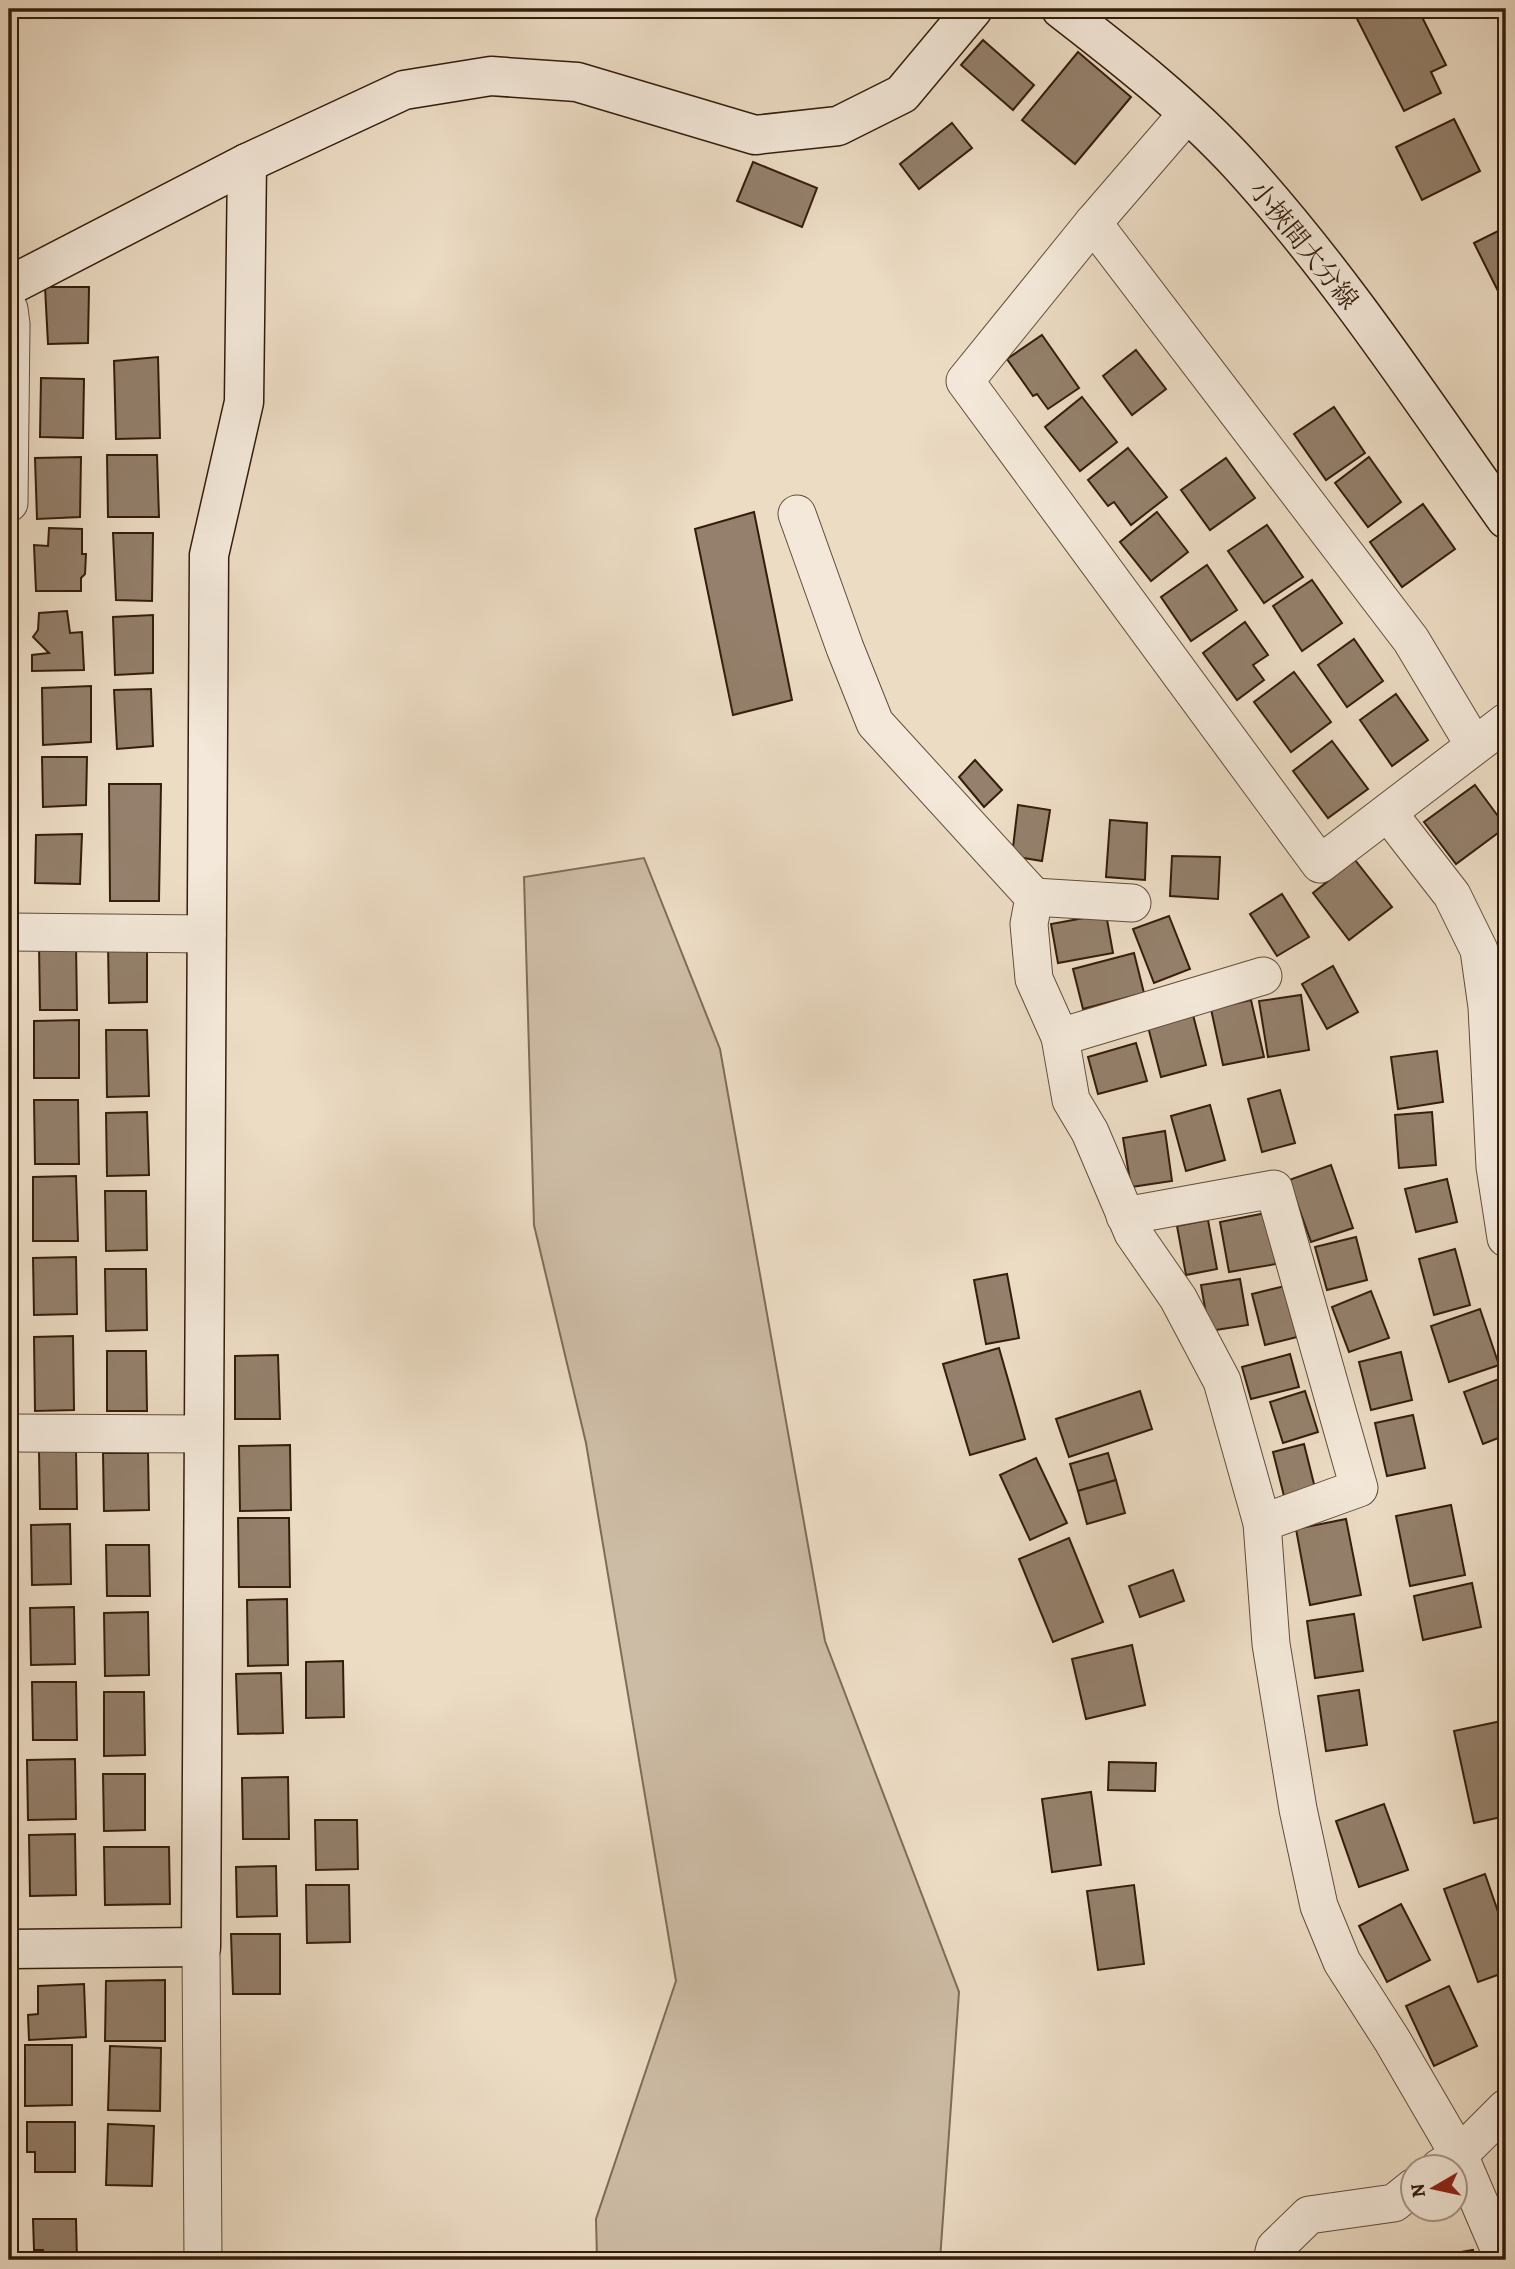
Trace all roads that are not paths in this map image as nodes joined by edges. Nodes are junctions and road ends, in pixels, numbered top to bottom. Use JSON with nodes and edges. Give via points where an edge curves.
{"nodes":[{"id":1,"x":973,"y":9,"type":"edge"},
{"id":2,"x":1061,"y":9,"type":"edge"},
{"id":3,"x":1187,"y":114,"type":"junction"},
{"id":4,"x":247,"y":163,"type":"junction"},
{"id":5,"x":1093,"y":223,"type":"junction"},
{"id":6,"x":9,"y":286,"type":"edge"},
{"id":7,"x":9,"y":309,"type":"edge"},
{"id":8,"x":9,"y":503,"type":"edge"},
{"id":9,"x":797,"y":514,"type":"dead end"},
{"id":10,"x":1506,"y":519,"type":"edge"},
{"id":11,"x":1506,"y":722,"type":"edge"},
{"id":12,"x":1474,"y":745,"type":"junction"},
{"id":13,"x":1389,"y":814,"type":"junction"},
{"id":14,"x":1034,"y":897,"type":"junction"},
{"id":15,"x":1132,"y":903,"type":"dead end"},
{"id":16,"x":9,"y":932,"type":"edge"},
{"id":17,"x":207,"y":934,"type":"junction"},
{"id":18,"x":1263,"y":976,"type":"dead end"},
{"id":19,"x":1060,"y":1037,"type":"junction"},
{"id":20,"x":1125,"y":1216,"type":"junction"},
{"id":21,"x":1506,"y":1238,"type":"edge"},
{"id":22,"x":9,"y":1433,"type":"edge"},
{"id":23,"x":204,"y":1434,"type":"junction"},
{"id":24,"x":1262,"y":1523,"type":"junction"},
{"id":25,"x":201,"y":1947,"type":"junction"},
{"id":26,"x":9,"y":1949,"type":"edge"},
{"id":27,"x":1506,"y":2108,"type":"edge"},
{"id":28,"x":1446,"y":2154,"type":"edge"},
{"id":29,"x":1457,"y":2154,"type":"edge"},
{"id":30,"x":1400,"y":2198,"type":"edge"},
{"id":31,"x":1470,"y":2199,"type":"edge"},
{"id":32,"x":203,"y":2260,"type":"edge"},
{"id":33,"x":1272,"y":2260,"type":"edge"},
{"id":34,"x":1504,"y":2260,"type":"edge"}],
"edges":[{"from":1,"to":4,"type":"street","via":[[902,94],[838,126],[755,135],[577,82],[491,76],[404,90]]},
{"from":2,"to":3,"type":"street","name":"小挾間大分線"},
{"from":3,"to":5,"type":"street"},
{"from":3,"to":10,"type":"street","name":"小挾間大分線","via":[[1240,165],[1295,231],[1364,319]]},
{"from":4,"to":6,"type":"street"},
{"from":4,"to":17,"type":"street","via":[[244,402],[209,555]]},
{"from":5,"to":12,"type":"street","via":[[1411,640]]},
{"from":5,"to":13,"type":"street","via":[[965,382],[1320,864]]},
{"from":7,"to":8,"type":"street"},
{"from":9,"to":14,"type":"street","via":[[876,723]]},
{"from":11,"to":12,"type":"street"},
{"from":12,"to":13,"type":"street"},
{"from":13,"to":21,"type":"street","via":[[1452,895],[1479,950],[1488,1007],[1495,1167]]},
{"from":14,"to":15,"type":"street"},
{"from":14,"to":19,"type":"street","via":[[1029,924],[1034,979]]},
{"from":16,"to":17,"type":"street"},
{"from":17,"to":23,"type":"street"},
{"from":18,"to":19,"type":"street"},
{"from":19,"to":20,"type":"street","via":[[1072,1100]]},
{"from":20,"to":24,"type":"street","via":[[1178,1298],[1222,1381]]},
{"from":20,"to":24,"type":"street","via":[[1274,1189],[1359,1488]]},
{"from":22,"to":23,"type":"street"},
{"from":23,"to":25,"type":"street"},
{"from":24,"to":28,"type":"street","via":[[1271,1644],[1318,1906],[1342,1962],[1392,2040]]},
{"from":25,"to":26,"type":"street"},
{"from":25,"to":32,"type":"street"},
{"from":27,"to":29,"type":"street"},
{"from":30,"to":33,"type":"street","via":[[1394,2203],[1309,2215],[1275,2248]]},
{"from":31,"to":34,"type":"street"}]}
